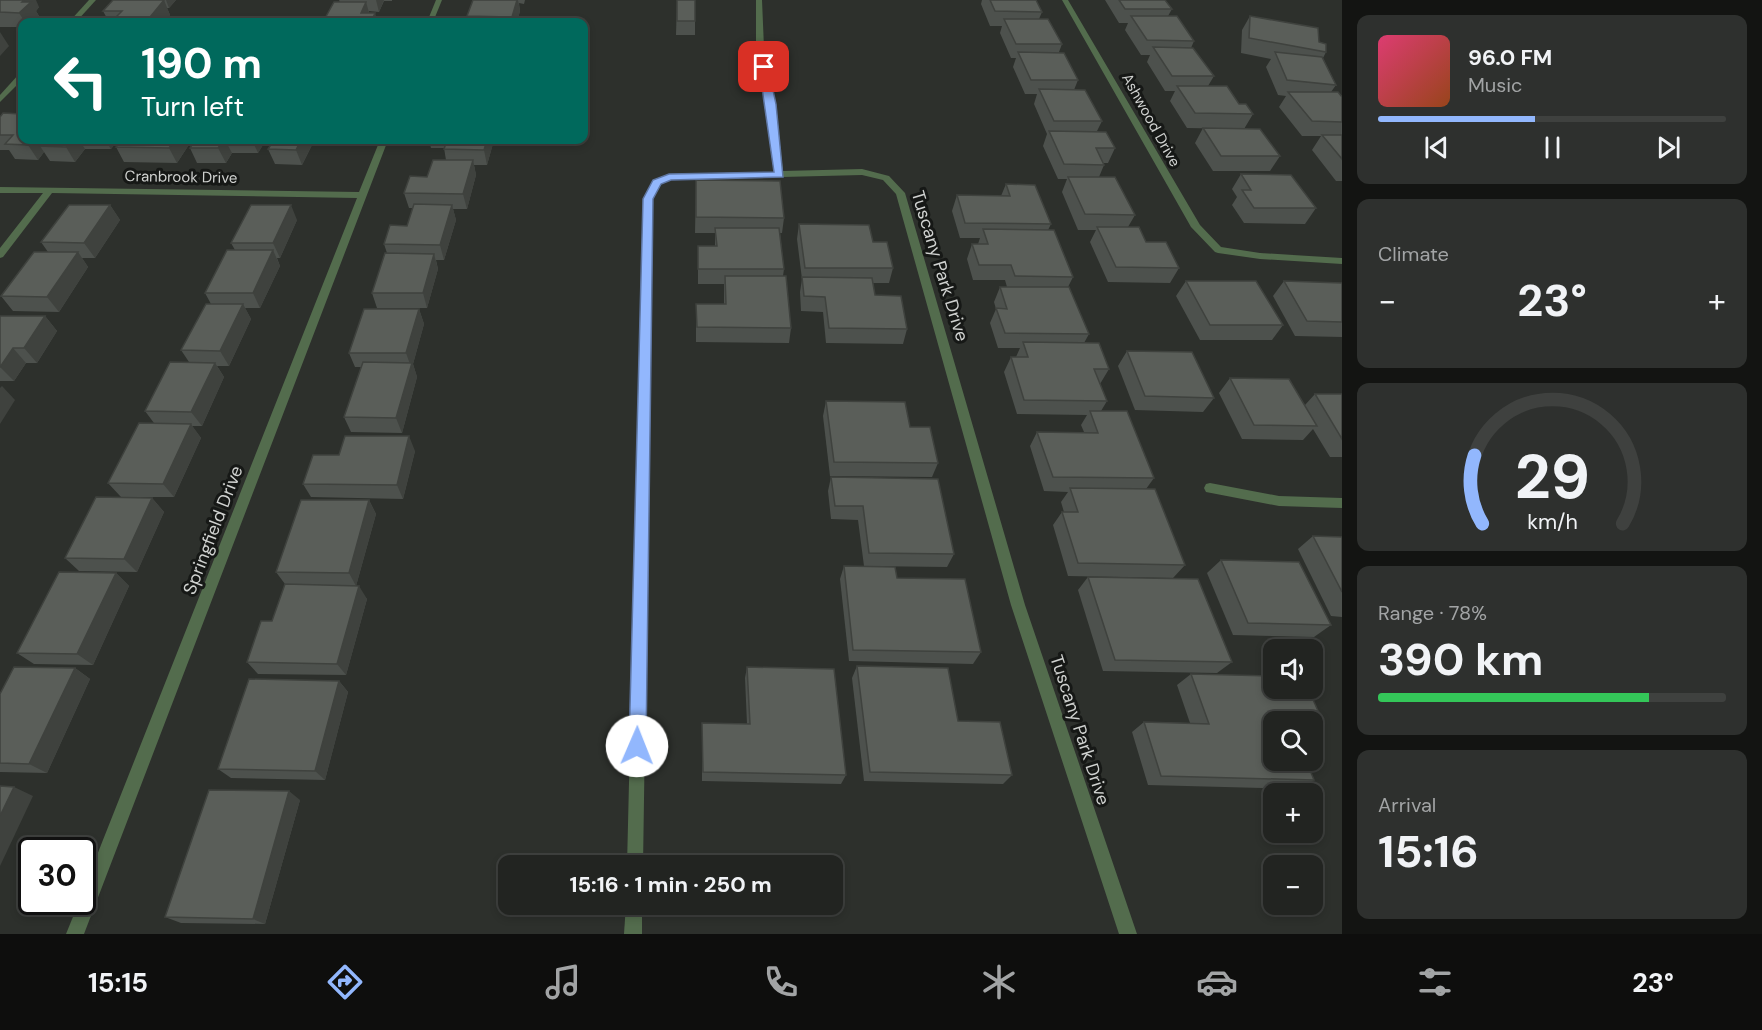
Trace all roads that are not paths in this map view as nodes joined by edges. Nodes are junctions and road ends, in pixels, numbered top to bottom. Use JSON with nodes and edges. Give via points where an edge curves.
{"nodes":[{"id":1,"x":93,"y":0,"type":"edge"},
{"id":2,"x":439,"y":0,"type":"edge"},
{"id":3,"x":759,"y":0,"type":"edge"},
{"id":4,"x":1065,"y":0,"type":"edge"},
{"id":5,"x":76,"y":18,"type":"edge"},
{"id":6,"x":432,"y":18,"type":"edge"},
{"id":7,"x":18,"y":80,"type":"edge"},
{"id":8,"x":0,"y":100,"type":"edge"},
{"id":9,"x":382,"y":144,"type":"edge"},
{"id":10,"x":779,"y":175,"type":"junction"},
{"id":11,"x":0,"y":190,"type":"edge"},
{"id":12,"x":49,"y":191,"type":"junction"},
{"id":13,"x":362,"y":195,"type":"junction"},
{"id":14,"x":0,"y":255,"type":"edge"},
{"id":15,"x":1342,"y":261,"type":"edge"},
{"id":16,"x":1210,"y":488,"type":"dead end"},
{"id":17,"x":1342,"y":503,"type":"edge"},
{"id":18,"x":635,"y":855,"type":"edge"},
{"id":19,"x":634,"y":915,"type":"edge"},
{"id":20,"x":75,"y":934,"type":"edge"},
{"id":21,"x":633,"y":934,"type":"edge"},
{"id":22,"x":1128,"y":934,"type":"edge"}],
"edges":[{"from":1,"to":5,"type":"street"},
{"from":2,"to":6,"type":"street"},
{"from":3,"to":10,"type":"street","via":[[760,48]]},
{"from":4,"to":15,"type":"street","name":"Ashwood Drive","via":[[1196,227],[1218,250]]},
{"from":7,"to":8,"type":"street"},
{"from":9,"to":13,"type":"street","name":"Springfield Drive"},
{"from":10,"to":18,"type":"street","name":"Tuscany Park Drive","via":[[669,177],[657,182],[648,199]]},
{"from":10,"to":22,"type":"street","name":"Tuscany Park Drive","via":[[862,172],[886,178],[900,193],[1018,604]]},
{"from":11,"to":12,"type":"street","name":"Cranbrook Drive"},
{"from":12,"to":13,"type":"street","name":"Cranbrook Drive"},
{"from":12,"to":14,"type":"street"},
{"from":13,"to":20,"type":"street","name":"Springfield Drive"},
{"from":16,"to":17,"type":"street","via":[[1279,501]]},
{"from":19,"to":21,"type":"street"}]}
